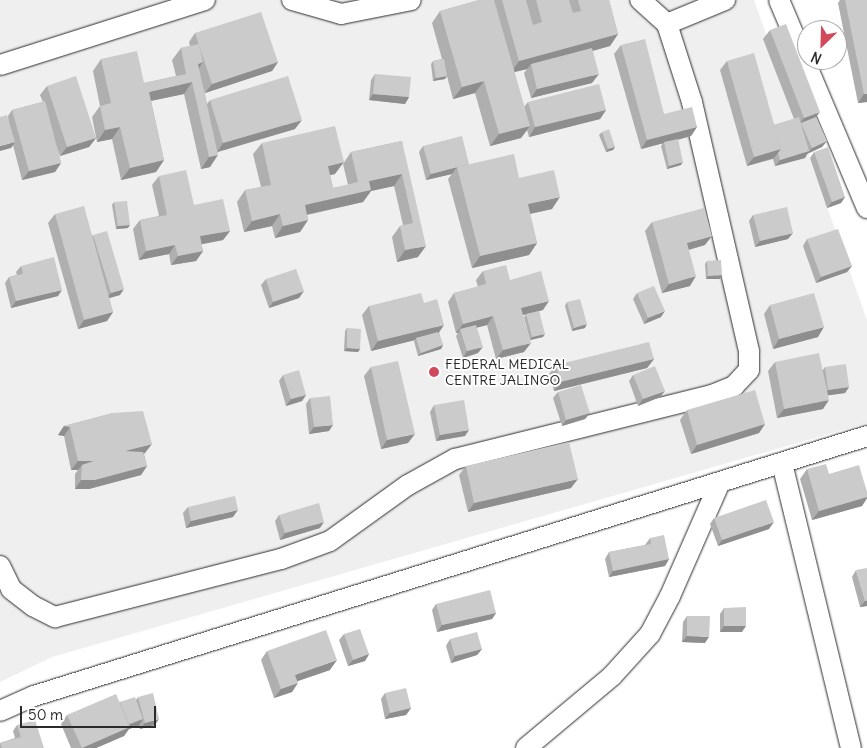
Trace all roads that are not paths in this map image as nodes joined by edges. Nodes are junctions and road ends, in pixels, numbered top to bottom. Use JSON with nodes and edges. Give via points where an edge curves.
{"nodes":[{"id":1,"x":206,"y":0,"type":"edge"},
{"id":2,"x":292,"y":0,"type":"edge"},
{"id":3,"x":411,"y":0,"type":"edge"},
{"id":4,"x":640,"y":0,"type":"edge"},
{"id":5,"x":725,"y":0,"type":"edge"},
{"id":6,"x":779,"y":0,"type":"edge"},
{"id":7,"x":667,"y":24,"type":"junction"},
{"id":8,"x":0,"y":65,"type":"edge"},
{"id":9,"x":867,"y":208,"type":"edge"},
{"id":10,"x":867,"y":436,"type":"edge"},
{"id":11,"x":782,"y":463,"type":"junction"},
{"id":12,"x":720,"y":482,"type":"junction"},
{"id":13,"x":0,"y":566,"type":"edge"},
{"id":14,"x":0,"y":711,"type":"edge"},
{"id":15,"x":526,"y":748,"type":"edge"},
{"id":16,"x":851,"y":748,"type":"edge"}],
"edges":[{"from":1,"to":8,"type":"street"},
{"from":2,"to":3,"type":"street","via":[[341,14]]},
{"from":4,"to":7,"type":"street"},
{"from":5,"to":7,"type":"street"},
{"from":6,"to":9,"type":"street"},
{"from":7,"to":13,"type":"street","via":[[692,102],[748,351],[749,370],[734,386],[712,395],[455,459],[408,485],[330,541],[280,559],[55,617],[33,606],[11,589]]},
{"from":10,"to":11,"type":"street"},
{"from":11,"to":12,"type":"street"},
{"from":11,"to":16,"type":"street"},
{"from":12,"to":14,"type":"street","via":[[34,696]]},
{"from":12,"to":15,"type":"street","via":[[650,634],[612,676]]}]}
